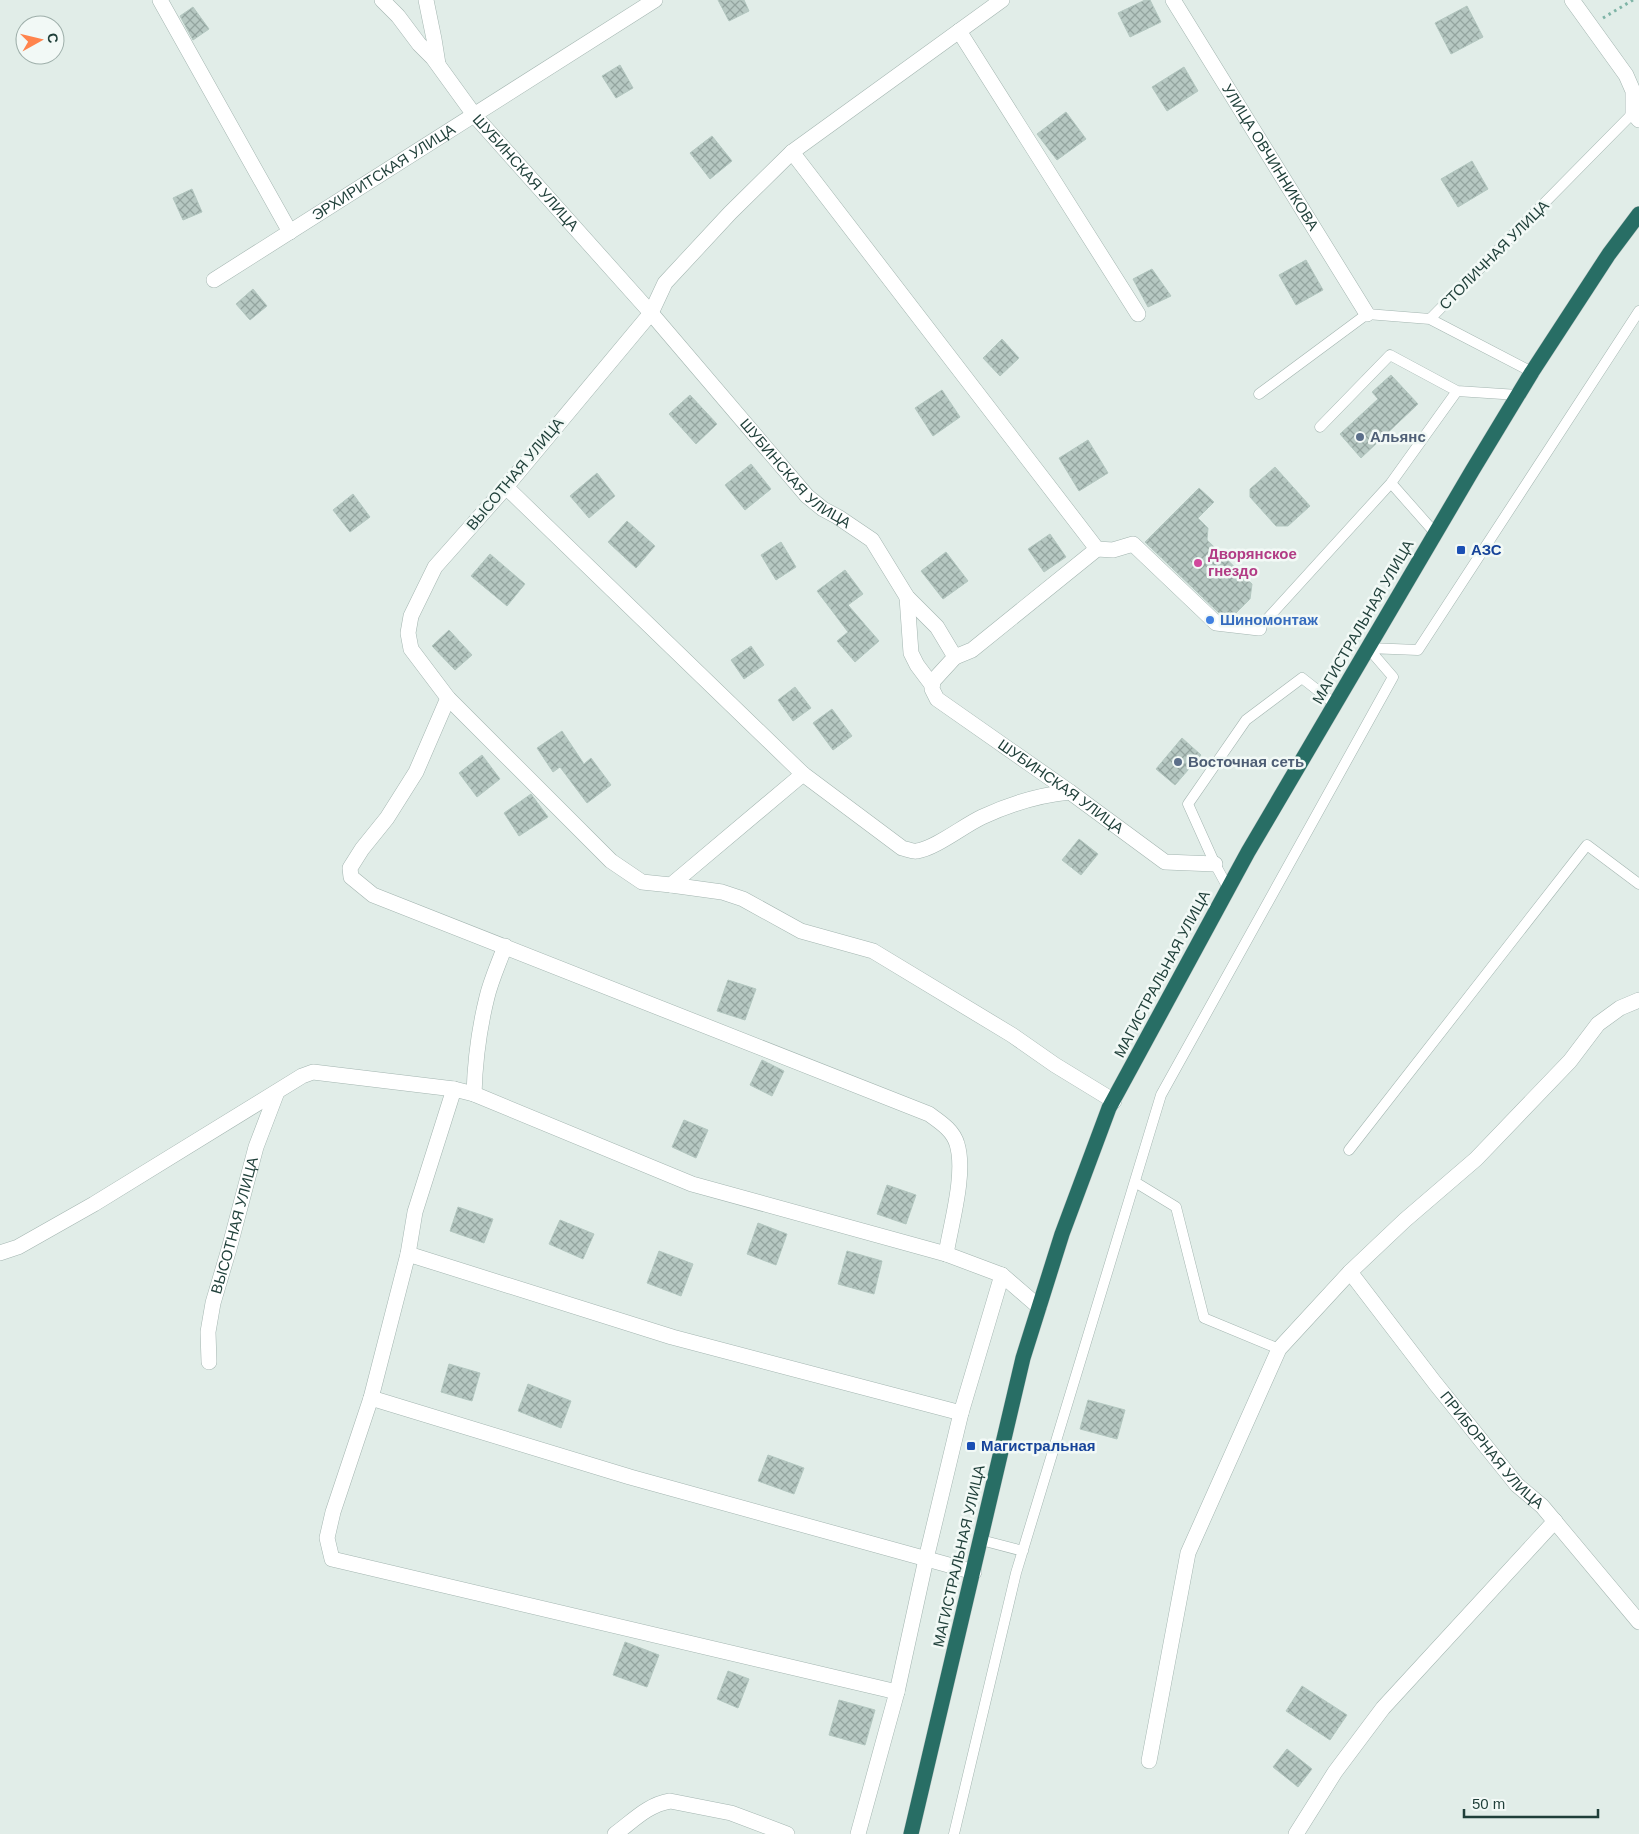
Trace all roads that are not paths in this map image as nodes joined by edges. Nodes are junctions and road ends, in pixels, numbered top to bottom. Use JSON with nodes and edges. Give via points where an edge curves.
{"nodes":[{"id":1,"x":161,"y":0,"type":"edge"},
{"id":2,"x":382,"y":0,"type":"edge"},
{"id":3,"x":426,"y":0,"type":"edge"},
{"id":4,"x":656,"y":0,"type":"edge"},
{"id":5,"x":1002,"y":0,"type":"edge"},
{"id":6,"x":1172,"y":0,"type":"edge"},
{"id":7,"x":1572,"y":0,"type":"edge"},
{"id":8,"x":959,"y":31,"type":"junction"},
{"id":9,"x":438,"y":64,"type":"junction"},
{"id":10,"x":475,"y":116,"type":"junction"},
{"id":11,"x":1636,"y":117,"type":"edge"},
{"id":12,"x":792,"y":152,"type":"junction"},
{"id":13,"x":1639,"y":214,"type":"edge"},
{"id":14,"x":290,"y":232,"type":"junction"},
{"id":15,"x":214,"y":280,"type":"dead end"},
{"id":16,"x":1639,"y":311,"type":"edge"},
{"id":17,"x":651,"y":313,"type":"junction"},
{"id":18,"x":1138,"y":314,"type":"dead end"},
{"id":19,"x":1367,"y":314,"type":"junction"},
{"id":20,"x":1430,"y":319,"type":"junction"},
{"id":21,"x":1532,"y":372,"type":"junction"},
{"id":22,"x":1457,"y":391,"type":"junction"},
{"id":23,"x":1259,"y":394,"type":"dead end"},
{"id":24,"x":1518,"y":395,"type":"junction"},
{"id":25,"x":1320,"y":427,"type":"dead end"},
{"id":26,"x":1391,"y":483,"type":"junction"},
{"id":27,"x":506,"y":487,"type":"junction"},
{"id":28,"x":1436,"y":534,"type":"junction"},
{"id":29,"x":1097,"y":549,"type":"junction"},
{"id":30,"x":906,"y":597,"type":"junction"},
{"id":31,"x":1259,"y":628,"type":"joint"},
{"id":32,"x":1368,"y":648,"type":"junction"},
{"id":33,"x":955,"y":657,"type":"junction"},
{"id":34,"x":932,"y":685,"type":"junction"},
{"id":35,"x":448,"y":698,"type":"junction"},
{"id":36,"x":1335,"y":704,"type":"junction"},
{"id":37,"x":803,"y":774,"type":"junction"},
{"id":38,"x":1070,"y":792,"type":"junction"},
{"id":39,"x":1215,"y":864,"type":"junction"},
{"id":40,"x":1639,"y":884,"type":"edge"},
{"id":41,"x":671,"y":885,"type":"junction"},
{"id":42,"x":1228,"y":888,"type":"junction"},
{"id":43,"x":505,"y":946,"type":"junction"},
{"id":44,"x":1639,"y":1000,"type":"edge"},
{"id":45,"x":454,"y":1089,"type":"junction"},
{"id":46,"x":276,"y":1092,"type":"junction"},
{"id":47,"x":474,"y":1094,"type":"junction"},
{"id":48,"x":1114,"y":1100,"type":"junction"},
{"id":49,"x":1349,"y":1150,"type":"dead end"},
{"id":50,"x":1135,"y":1182,"type":"junction"},
{"id":51,"x":0,"y":1252,"type":"edge"},
{"id":52,"x":408,"y":1254,"type":"junction"},
{"id":53,"x":946,"y":1254,"type":"junction"},
{"id":54,"x":1350,"y":1272,"type":"junction"},
{"id":55,"x":1002,"y":1276,"type":"junction"},
{"id":56,"x":1039,"y":1307,"type":"junction"},
{"id":57,"x":1279,"y":1349,"type":"junction"},
{"id":58,"x":210,"y":1362,"type":"dead end"},
{"id":59,"x":370,"y":1398,"type":"junction"},
{"id":60,"x":961,"y":1413,"type":"junction"},
{"id":61,"x":1555,"y":1521,"type":"junction"},
{"id":62,"x":981,"y":1540,"type":"junction"},
{"id":63,"x":1023,"y":1551,"type":"junction"},
{"id":64,"x":926,"y":1559,"type":"junction"},
{"id":65,"x":974,"y":1572,"type":"junction"},
{"id":66,"x":1639,"y":1622,"type":"edge"},
{"id":67,"x":896,"y":1692,"type":"junction"},
{"id":68,"x":1149,"y":1761,"type":"dead end"},
{"id":69,"x":615,"y":1834,"type":"edge"},
{"id":70,"x":786,"y":1834,"type":"edge"},
{"id":71,"x":858,"y":1834,"type":"edge"},
{"id":72,"x":911,"y":1834,"type":"edge"},
{"id":73,"x":954,"y":1834,"type":"edge"},
{"id":74,"x":1296,"y":1834,"type":"edge"}],
"edges":[{"from":1,"to":14,"type":"street"},
{"from":2,"to":9,"type":"street","name":"ШУБИНСКАЯ УЛИЦА"},
{"from":3,"to":9,"type":"street"},
{"from":4,"to":10,"type":"street","name":"ЭРХИРИТСКАЯ УЛИЦА"},
{"from":5,"to":8,"type":"street","name":"ВЫСОТНАЯ УЛИЦА"},
{"from":6,"to":19,"type":"street","name":"УЛИЦА ОВЧИННИКОВА"},
{"from":7,"to":11,"type":"street","via":[[1626,75],[1633,91]]},
{"from":8,"to":12,"type":"street","name":"ВЫСОТНАЯ УЛИЦА"},
{"from":8,"to":18,"type":"street"},
{"from":9,"to":10,"type":"street","name":"ШУБИНСКАЯ УЛИЦА"},
{"from":10,"to":14,"type":"street","name":"ЭРХИРИТСКАЯ УЛИЦА"},
{"from":10,"to":17,"type":"street","name":"ШУБИНСКАЯ УЛИЦА"},
{"from":11,"to":20,"type":"lane","name":"СТОЛИЧНАЯ УЛИЦА"},
{"from":12,"to":17,"type":"street","name":"ВЫСОТНАЯ УЛИЦА","via":[[665,283]]},
{"from":12,"to":29,"type":"street"},
{"from":13,"to":21,"type":"highway","name":"МАГИСТРАЛЬНАЯ УЛИЦА"},
{"from":14,"to":15,"type":"street","name":"ЭРХИРИТСКАЯ УЛИЦА"},
{"from":16,"to":32,"type":"lane","via":[[1418,650]]},
{"from":17,"to":27,"type":"street","name":"ВЫСОТНАЯ УЛИЦА"},
{"from":17,"to":30,"type":"street","name":"ШУБИНСКАЯ УЛИЦА","via":[[807,496],[872,540]]},
{"from":19,"to":20,"type":"lane","name":"СТОЛИЧНАЯ УЛИЦА"},
{"from":19,"to":23,"type":"lane"},
{"from":20,"to":21,"type":"lane"},
{"from":21,"to":24,"type":"highway","name":"МАГИСТРАЛЬНАЯ УЛИЦА"},
{"from":22,"to":24,"type":"lane"},
{"from":22,"to":25,"type":"lane","via":[[1390,356]]},
{"from":22,"to":26,"type":"lane"},
{"from":24,"to":28,"type":"highway","name":"МАГИСТРАЛЬНАЯ УЛИЦА"},
{"from":26,"to":28,"type":"lane"},
{"from":26,"to":31,"type":"lane"},
{"from":27,"to":35,"type":"street","name":"ВЫСОТНАЯ УЛИЦА","via":[[435,567],[411,616],[408,633],[411,649]]},
{"from":27,"to":37,"type":"street"},
{"from":28,"to":32,"type":"highway","name":"МАГИСТРАЛЬНАЯ УЛИЦА"},
{"from":29,"to":31,"type":"street","via":[[1113,550],[1133,544],[1216,623]]},
{"from":29,"to":33,"type":"street","via":[[972,650]]},
{"from":30,"to":33,"type":"street","name":"ШУБИНСКАЯ УЛИЦА","via":[[938,627]]},
{"from":30,"to":34,"type":"street","name":"ШУБИНСКАЯ УЛИЦА","via":[[911,652]]},
{"from":32,"to":36,"type":"highway","name":"МАГИСТРАЛЬНАЯ УЛИЦА"},
{"from":32,"to":50,"type":"lane","via":[[1393,677],[1161,1095]]},
{"from":33,"to":34,"type":"street"},
{"from":34,"to":38,"type":"street","name":"ШУБИНСКАЯ УЛИЦА","via":[[937,699]]},
{"from":35,"to":41,"type":"street","via":[[611,861],[642,882]]},
{"from":35,"to":43,"type":"street","via":[[416,772],[350,868],[351,877],[373,895]]},
{"from":36,"to":39,"type":"lane","via":[[1302,678],[1246,720],[1188,804]]},
{"from":36,"to":42,"type":"highway","name":"МАГИСТРАЛЬНАЯ УЛИЦА"},
{"from":37,"to":38,"type":"street","via":[[902,848],[916,851],[933,846],[980,818],[1019,801]]},
{"from":37,"to":41,"type":"street"},
{"from":38,"to":39,"type":"street","name":"ШУБИНСКАЯ УЛИЦА","via":[[1165,862]]},
{"from":39,"to":42,"type":"lane"},
{"from":40,"to":49,"type":"lane","via":[[1588,845]]},
{"from":41,"to":48,"type":"street","via":[[722,892],[743,899],[801,931],[873,951]]},
{"from":42,"to":48,"type":"highway","name":"МАГИСТРАЛЬНАЯ УЛИЦА"},
{"from":43,"to":47,"type":"street","via":[[487,995],[480,1028]]},
{"from":43,"to":53,"type":"street","via":[[929,1114],[945,1125],[957,1143],[961,1165]]},
{"from":44,"to":54,"type":"street","via":[[1620,1008],[1598,1024],[1570,1061],[1476,1159]]},
{"from":45,"to":46,"type":"street","via":[[313,1072]]},
{"from":45,"to":47,"type":"street"},
{"from":45,"to":52,"type":"street","via":[[415,1212]]},
{"from":46,"to":51,"type":"street","via":[[94,1204],[18,1246]]},
{"from":46,"to":58,"type":"street","name":"ВЫСОТНАЯ УЛИЦА","via":[[256,1147],[213,1303],[208,1332]]},
{"from":47,"to":53,"type":"street","via":[[692,1184]]},
{"from":48,"to":56,"type":"highway","name":"МАГИСТРАЛЬНАЯ УЛИЦА","via":[[1062,1234]]},
{"from":50,"to":57,"type":"lane","via":[[1176,1208],[1204,1318]]},
{"from":50,"to":63,"type":"lane"},
{"from":52,"to":59,"type":"street"},
{"from":52,"to":60,"type":"street","via":[[672,1337]]},
{"from":53,"to":55,"type":"street"},
{"from":54,"to":57,"type":"street"},
{"from":54,"to":61,"type":"street","name":"ПРИБОРНАЯ УЛИЦА","via":[[1517,1485]]},
{"from":55,"to":56,"type":"street"},
{"from":55,"to":60,"type":"street"},
{"from":56,"to":62,"type":"highway","name":"МАГИСТРАЛЬНАЯ УЛИЦА","via":[[1023,1358]]},
{"from":57,"to":68,"type":"street","via":[[1188,1553]]},
{"from":59,"to":64,"type":"street","via":[[630,1477]]},
{"from":59,"to":67,"type":"street","via":[[333,1512],[327,1538],[332,1559]]},
{"from":60,"to":64,"type":"street"},
{"from":61,"to":66,"type":"street","name":"ПРИБОРНАЯ УЛИЦА"},
{"from":61,"to":74,"type":"street","via":[[1383,1708],[1335,1772]]},
{"from":62,"to":63,"type":"lane"},
{"from":62,"to":65,"type":"highway","name":"МАГИСТРАЛЬНАЯ УЛИЦА"},
{"from":63,"to":73,"type":"lane"},
{"from":64,"to":65,"type":"street"},
{"from":64,"to":67,"type":"street"},
{"from":65,"to":72,"type":"highway","name":"МАГИСТРАЛЬНАЯ УЛИЦА"},
{"from":67,"to":71,"type":"street"},
{"from":69,"to":70,"type":"street","via":[[643,1812],[670,1801],[732,1813]]}]}
